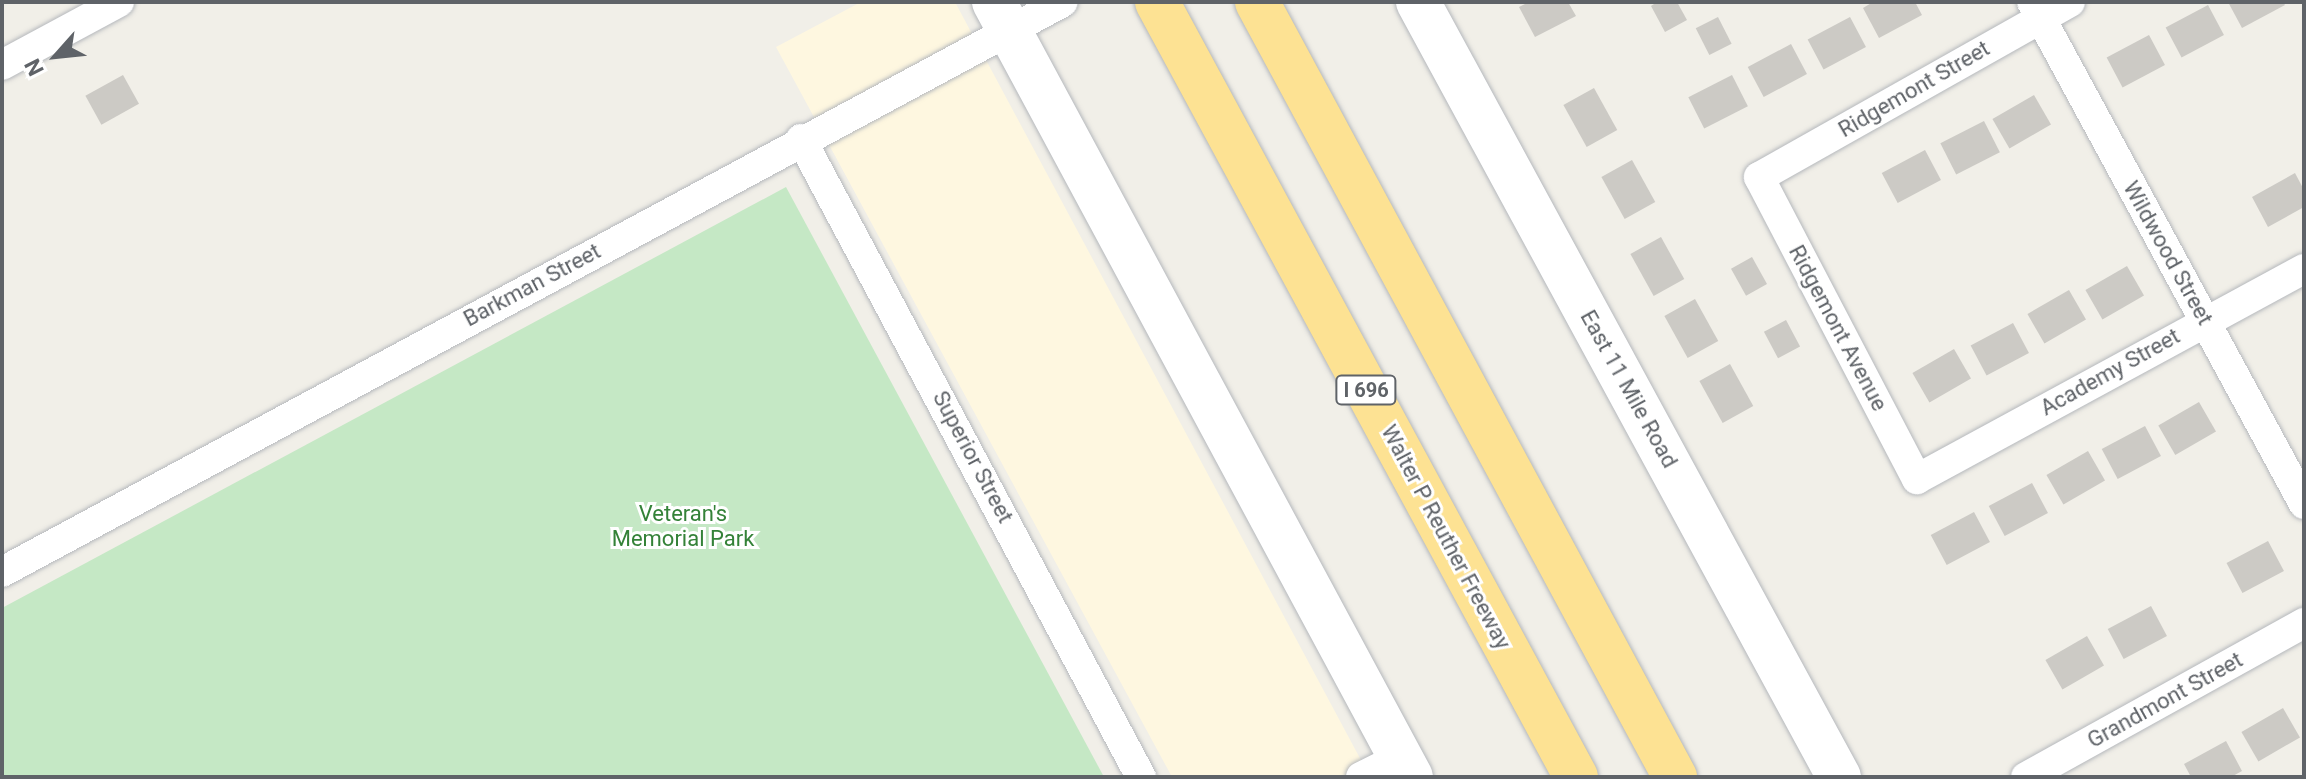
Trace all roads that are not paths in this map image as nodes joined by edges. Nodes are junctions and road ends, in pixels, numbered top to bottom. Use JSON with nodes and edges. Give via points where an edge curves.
{"nodes":[{"id":1,"x":119,"y":2,"type":"edge"},
{"id":2,"x":1063,"y":2,"type":"edge"},
{"id":3,"x":1157,"y":2,"type":"edge"},
{"id":4,"x":1257,"y":2,"type":"edge"},
{"id":5,"x":1418,"y":2,"type":"edge"},
{"id":6,"x":2070,"y":2,"type":"edge"},
{"id":7,"x":2036,"y":10,"type":"edge"},
{"id":8,"x":1003,"y":17,"type":"edge"},
{"id":9,"x":2,"y":65,"type":"edge"},
{"id":10,"x":801,"y":139,"type":"junction"},
{"id":11,"x":1759,"y":177,"type":"joint"},
{"id":12,"x":2304,"y":269,"type":"edge"},
{"id":13,"x":2205,"y":320,"type":"junction"},
{"id":14,"x":1917,"y":479,"type":"joint"},
{"id":15,"x":2304,"y":504,"type":"edge"},
{"id":16,"x":2,"y":572,"type":"edge"},
{"id":17,"x":2304,"y":623,"type":"edge"},
{"id":18,"x":1406,"y":767,"type":"edge"},
{"id":19,"x":1141,"y":777,"type":"edge"},
{"id":20,"x":1361,"y":777,"type":"edge"},
{"id":21,"x":1576,"y":777,"type":"edge"},
{"id":22,"x":1675,"y":777,"type":"edge"},
{"id":23,"x":1839,"y":777,"type":"edge"},
{"id":24,"x":2026,"y":777,"type":"edge"}],
"edges":[{"from":1,"to":9,"type":"street"},
{"from":2,"to":8,"type":"street","name":"Barkman Street"},
{"from":3,"to":21,"type":"highway","name":"Walter P Reuther Freeway","number":"I 696"},
{"from":4,"to":22,"type":"highway"},
{"from":5,"to":23,"type":"main road","name":"East 11 Mile Road"},
{"from":6,"to":7,"type":"street","name":"Ridgemont Street"},
{"from":7,"to":11,"type":"street","name":"Ridgemont Street"},
{"from":7,"to":13,"type":"street","name":"Wildwood Street"},
{"from":8,"to":10,"type":"street","name":"Barkman Street"},
{"from":8,"to":18,"type":"main road"},
{"from":10,"to":16,"type":"street","name":"Barkman Street"},
{"from":10,"to":19,"type":"street","name":"Superior Street"},
{"from":11,"to":14,"type":"street","name":"Ridgemont Avenue"},
{"from":12,"to":13,"type":"street","name":"Academy Street"},
{"from":13,"to":14,"type":"street","name":"Academy Street"},
{"from":13,"to":15,"type":"street","name":"Wildwood Street"},
{"from":17,"to":24,"type":"street","name":"Grandmont Street"},
{"from":18,"to":20,"type":"street"}]}
